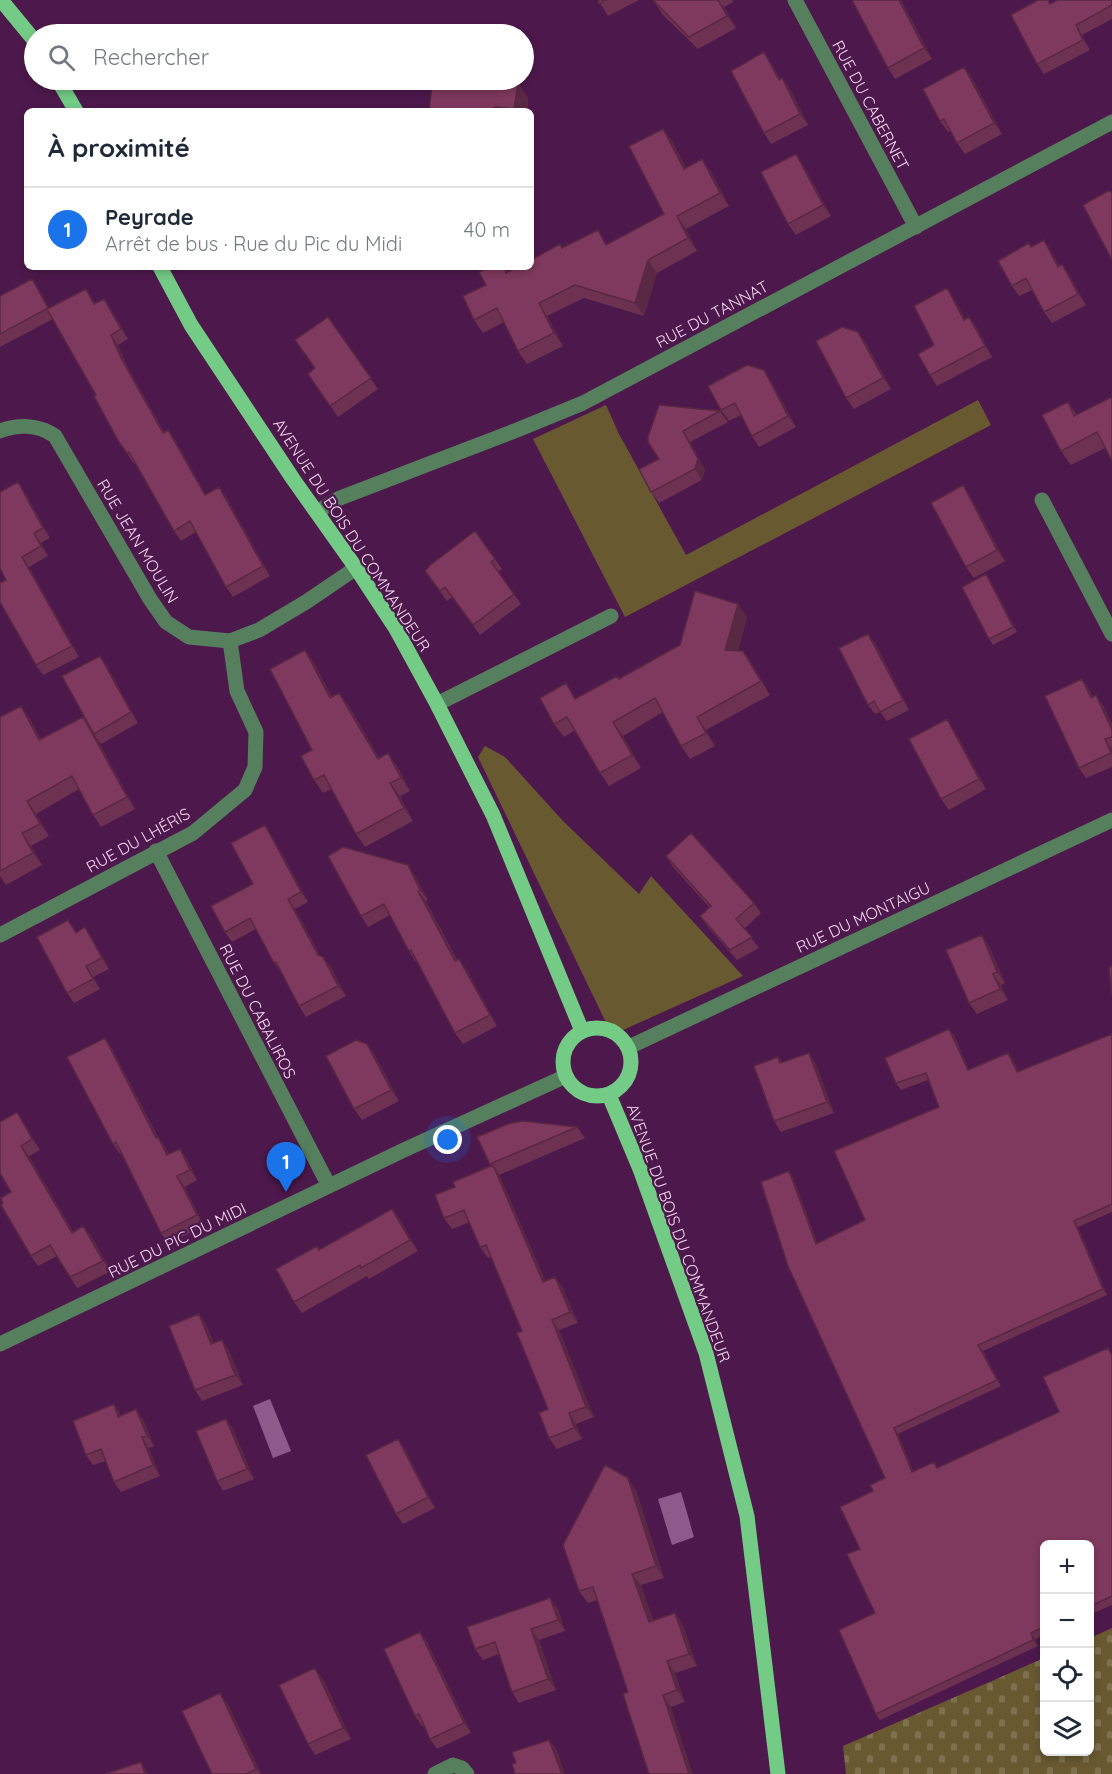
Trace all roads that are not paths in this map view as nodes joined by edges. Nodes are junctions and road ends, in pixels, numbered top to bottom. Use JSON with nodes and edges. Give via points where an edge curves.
{"nodes":[{"id":1,"x":1,"y":0,"type":"edge"},
{"id":2,"x":795,"y":0,"type":"edge"},
{"id":3,"x":24,"y":28,"type":"edge"},
{"id":4,"x":64,"y":90,"type":"edge"},
{"id":5,"x":74,"y":108,"type":"edge"},
{"id":6,"x":1112,"y":122,"type":"edge"},
{"id":7,"x":916,"y":227,"type":"junction"},
{"id":8,"x":162,"y":270,"type":"edge"},
{"id":9,"x":0,"y":431,"type":"edge"},
{"id":10,"x":1042,"y":500,"type":"dead end"},
{"id":11,"x":317,"y":512,"type":"junction"},
{"id":12,"x":356,"y":568,"type":"junction"},
{"id":13,"x":611,"y":616,"type":"dead end"},
{"id":14,"x":1112,"y":634,"type":"edge"},
{"id":15,"x":230,"y":641,"type":"junction"},
{"id":16,"x":437,"y":704,"type":"junction"},
{"id":17,"x":1112,"y":820,"type":"edge"},
{"id":18,"x":156,"y":851,"type":"junction"},
{"id":19,"x":0,"y":935,"type":"edge"},
{"id":20,"x":582,"y":1031,"type":"junction"},
{"id":21,"x":629,"y":1047,"type":"junction"},
{"id":22,"x":566,"y":1076,"type":"junction"},
{"id":23,"x":609,"y":1095,"type":"junction"},
{"id":24,"x":329,"y":1186,"type":"junction"},
{"id":25,"x":0,"y":1344,"type":"edge"},
{"id":26,"x":435,"y":1774,"type":"edge"},
{"id":27,"x":467,"y":1774,"type":"edge"},
{"id":28,"x":778,"y":1774,"type":"edge"}],
"edges":[{"from":1,"to":3,"type":"main road"},
{"from":2,"to":7,"type":"street","name":"RUE DU CABERNET"},
{"from":4,"to":5,"type":"main road"},
{"from":6,"to":7,"type":"street","name":"RUE DU TANNAT"},
{"from":7,"to":11,"type":"street","name":"RUE DU TANNAT","via":[[583,403],[340,498]]},
{"from":8,"to":11,"type":"main road","name":"AVENUE DU BOIS DU COMMANDEUR","via":[[191,325]]},
{"from":9,"to":15,"type":"street","name":"RUE JEAN MOULIN","via":[[30,427],[45,429],[55,436],[166,622],[189,637]]},
{"from":10,"to":14,"type":"street"},
{"from":11,"to":12,"type":"main road","name":"AVENUE DU BOIS DU COMMANDEUR"},
{"from":12,"to":15,"type":"street","name":"RUE JEAN MOULIN","via":[[259,630]]},
{"from":12,"to":16,"type":"main road","name":"AVENUE DU BOIS DU COMMANDEUR","via":[[396,629]]},
{"from":13,"to":16,"type":"street"},
{"from":15,"to":18,"type":"street","name":"RUE DU LHÉRIS","via":[[237,692],[256,732],[255,767],[245,790],[193,833]]},
{"from":16,"to":20,"type":"main road","name":"AVENUE DU BOIS DU COMMANDEUR","via":[[493,815]]},
{"from":17,"to":21,"type":"street","name":"RUE DU MONTAIGU"},
{"from":18,"to":19,"type":"street","name":"RUE DU LHÉRIS"},
{"from":18,"to":24,"type":"street","name":"RUE DU CABALIROS"},
{"from":20,"to":21,"type":"main road","via":[[600,1027],[616,1033]]},
{"from":20,"to":22,"type":"main road","via":[[569,1042],[563,1059]]},
{"from":21,"to":23,"type":"main road","via":[[632,1065],[625,1083]]},
{"from":22,"to":23,"type":"main road","via":[[576,1089],[592,1096]]},
{"from":22,"to":24,"type":"street","name":"RUE DU PIC DU MIDI"},
{"from":23,"to":28,"type":"main road","name":"AVENUE DU BOIS DU COMMANDEUR","via":[[706,1353],[747,1516]]},
{"from":24,"to":25,"type":"street","name":"RUE DU PIC DU MIDI"},
{"from":26,"to":27,"type":"street","via":[[453,1765]]}]}
